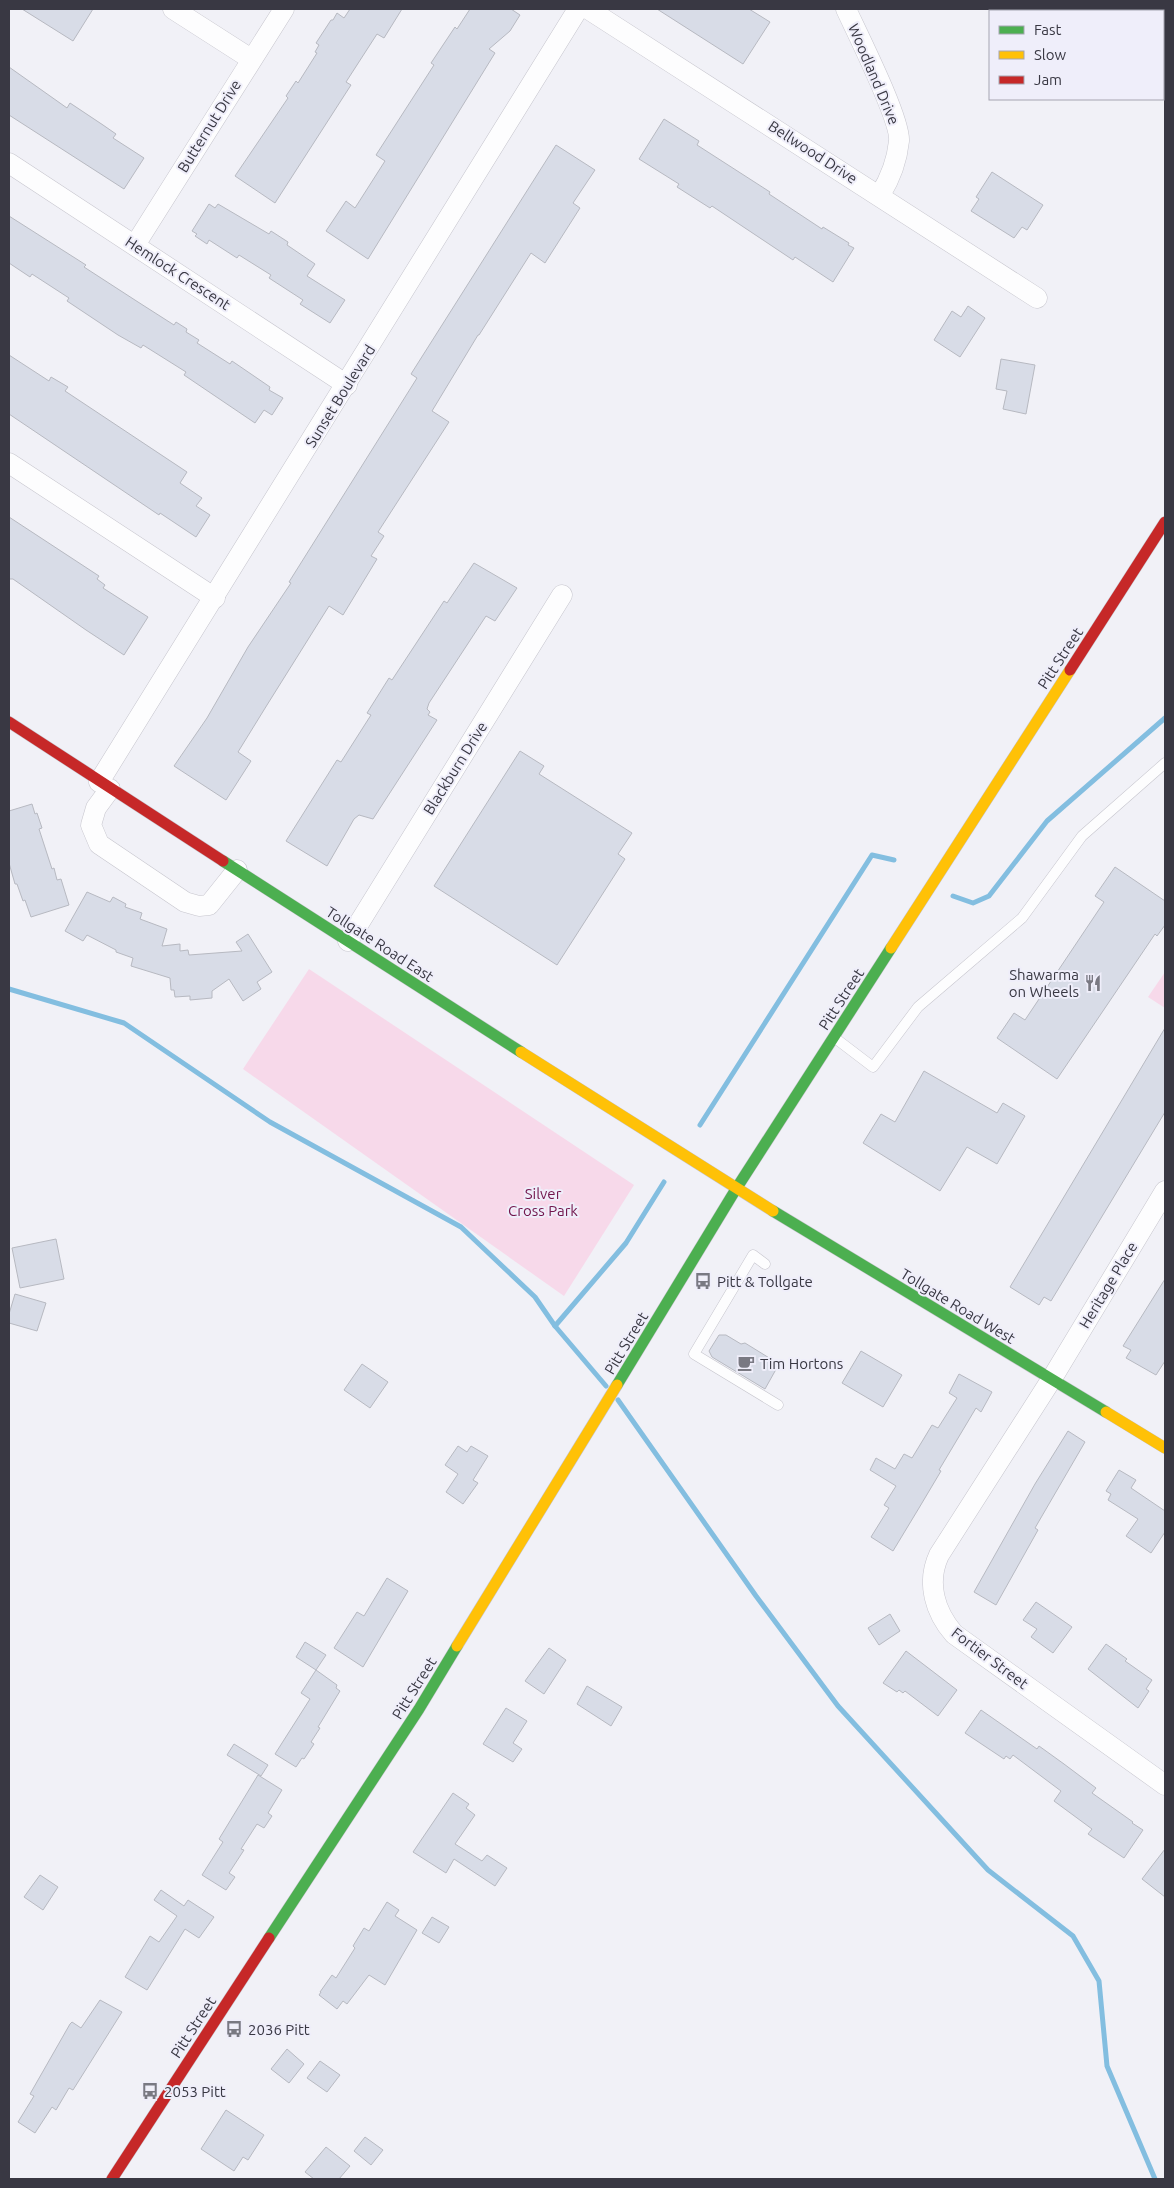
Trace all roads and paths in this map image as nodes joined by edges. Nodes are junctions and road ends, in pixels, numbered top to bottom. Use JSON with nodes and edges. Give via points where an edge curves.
{"nodes":[{"id":1,"x":173,"y":9,"type":"edge"},
{"id":2,"x":284,"y":9,"type":"edge"},
{"id":3,"x":578,"y":9,"type":"edge"},
{"id":4,"x":588,"y":9,"type":"edge"},
{"id":5,"x":846,"y":9,"type":"edge"},
{"id":6,"x":251,"y":59,"type":"junction"},
{"id":7,"x":9,"y":163,"type":"edge"},
{"id":8,"x":880,"y":195,"type":"junction"},
{"id":9,"x":135,"y":245,"type":"junction"},
{"id":10,"x":1037,"y":298,"type":"dead end"},
{"id":11,"x":347,"y":385,"type":"junction"},
{"id":12,"x":9,"y":463,"type":"edge"},
{"id":13,"x":1165,"y":522,"type":"edge"},
{"id":14,"x":562,"y":595,"type":"dead end"},
{"id":15,"x":215,"y":598,"type":"junction"},
{"id":16,"x":9,"y":722,"type":"edge"},
{"id":17,"x":1165,"y":763,"type":"edge"},
{"id":18,"x":105,"y":786,"type":"junction"},
{"id":19,"x":238,"y":870,"type":"junction"},
{"id":20,"x":348,"y":941,"type":"junction"},
{"id":21,"x":834,"y":1037,"type":"junction"},
{"id":22,"x":736,"y":1189,"type":"junction"},
{"id":23,"x":1165,"y":1191,"type":"edge"},
{"id":24,"x":766,"y":1264,"type":"dead end"},
{"id":25,"x":1051,"y":1380,"type":"junction"},
{"id":26,"x":778,"y":1405,"type":"dead end"},
{"id":27,"x":1165,"y":1448,"type":"edge"},
{"id":28,"x":1165,"y":1785,"type":"edge"},
{"id":29,"x":112,"y":2179,"type":"edge"}],
"edges":[{"from":1,"to":6,"type":"street"},
{"from":2,"to":6,"type":"street","name":"Butternut Drive"},
{"from":3,"to":11,"type":"street","name":"Sunset Boulevard"},
{"from":4,"to":8,"type":"street","name":"Bellwood Drive"},
{"from":5,"to":8,"type":"street","name":"Woodland Drive","via":[[894,116],[900,140],[891,179]]},
{"from":6,"to":9,"type":"street","name":"Butternut Drive"},
{"from":7,"to":9,"type":"street","name":"Hemlock Crescent"},
{"from":8,"to":10,"type":"street","name":"Bellwood Drive"},
{"from":9,"to":11,"type":"street","name":"Hemlock Crescent"},
{"from":11,"to":15,"type":"street","name":"Sunset Boulevard"},
{"from":12,"to":15,"type":"street"},
{"from":13,"to":21,"type":"street","name":"Pitt Street"},
{"from":14,"to":20,"type":"street","name":"Blackburn Drive"},
{"from":15,"to":18,"type":"street","name":"Sunset Boulevard"},
{"from":16,"to":18,"type":"street","name":"Tollgate Road East"},
{"from":17,"to":21,"type":"lane","via":[[1082,836],[1022,918],[918,1007],[872,1067]]},
{"from":18,"to":19,"type":"street","name":"Tollgate Road East"},
{"from":18,"to":19,"type":"street","name":"Sunset Boulevard","via":[[91,825],[99,844],[185,902],[210,905]]},
{"from":19,"to":20,"type":"street","name":"Tollgate Road East"},
{"from":20,"to":22,"type":"street","name":"Tollgate Road East"},
{"from":21,"to":22,"type":"street","name":"Pitt Street"},
{"from":22,"to":25,"type":"street","name":"Tollgate Road West"},
{"from":22,"to":29,"type":"street","name":"Pitt Street","via":[[419,1709]]},
{"from":23,"to":25,"type":"street","name":"Heritage Place"},
{"from":24,"to":26,"type":"lane","via":[[753,1255],[694,1354]]},
{"from":25,"to":27,"type":"street","name":"Tollgate Road West"},
{"from":25,"to":28,"type":"street","name":"Fortier Street","via":[[939,1555],[932,1582],[936,1604],[954,1634]]}]}
